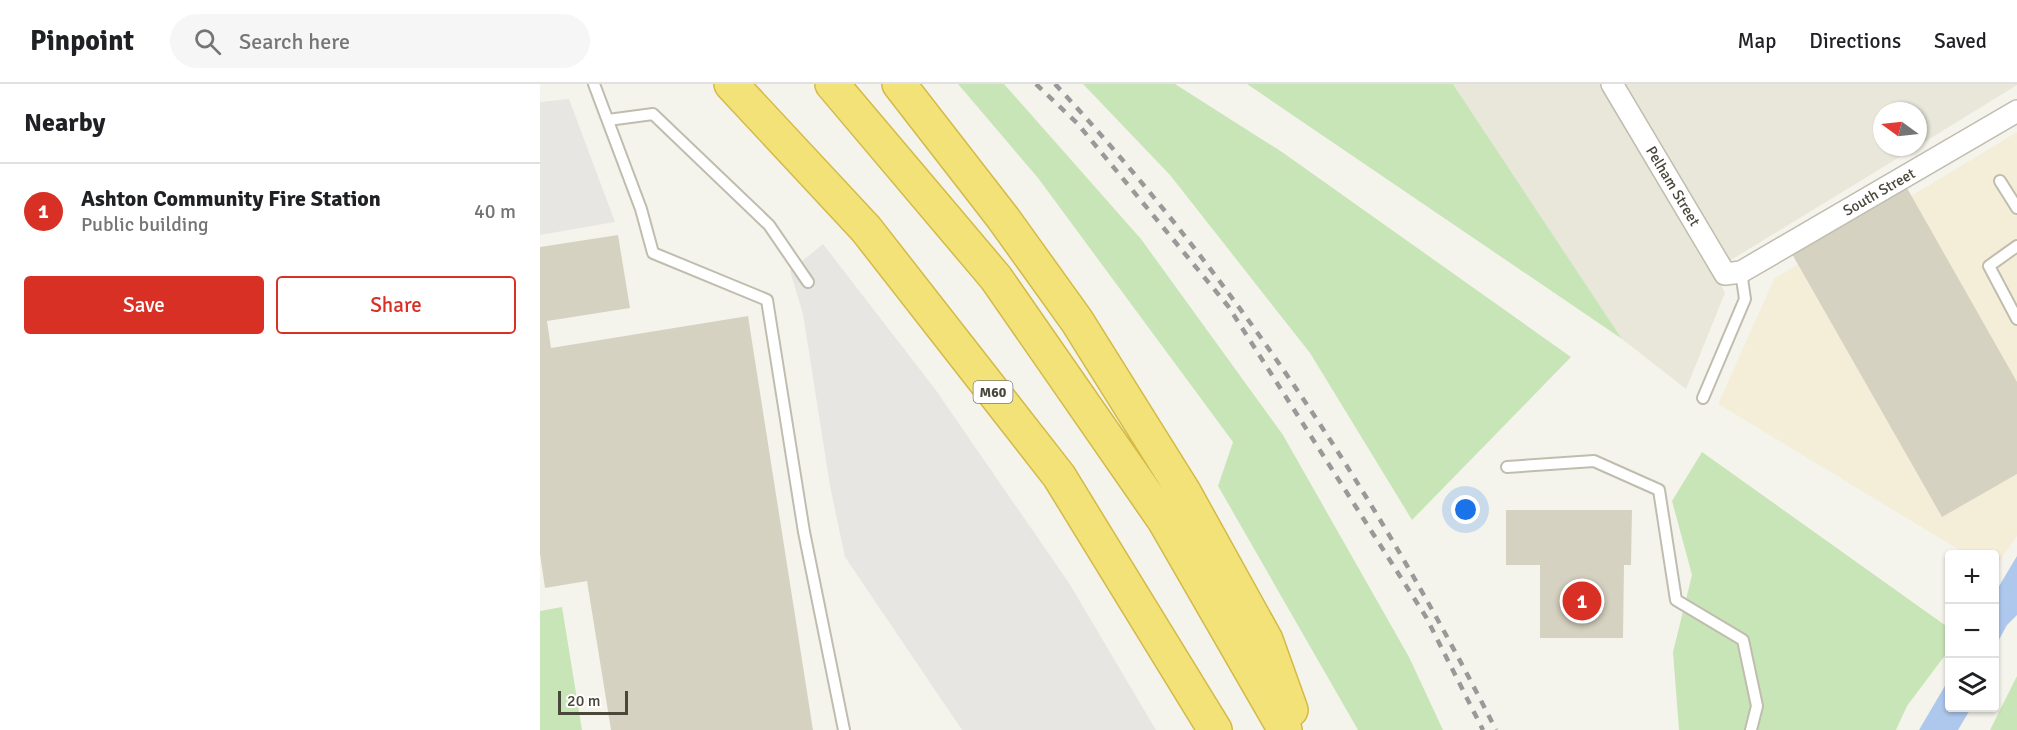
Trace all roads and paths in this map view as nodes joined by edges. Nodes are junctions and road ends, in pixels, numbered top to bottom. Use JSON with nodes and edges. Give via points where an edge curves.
{"nodes":[{"id":1,"x":594,"y":84,"type":"edge"},
{"id":2,"x":731,"y":84,"type":"edge"},
{"id":3,"x":832,"y":84,"type":"edge"},
{"id":4,"x":899,"y":84,"type":"edge"},
{"id":5,"x":1612,"y":84,"type":"edge"},
{"id":6,"x":2017,"y":111,"type":"edge"},
{"id":7,"x":608,"y":120,"type":"junction"},
{"id":8,"x":2000,"y":182,"type":"dead end"},
{"id":9,"x":2017,"y":208,"type":"edge"},
{"id":10,"x":2017,"y":246,"type":"edge"},
{"id":11,"x":1741,"y":272,"type":"junction"},
{"id":12,"x":808,"y":282,"type":"dead end"},
{"id":13,"x":2017,"y":319,"type":"edge"},
{"id":14,"x":1703,"y":398,"type":"dead end"},
{"id":15,"x":1507,"y":467,"type":"dead end"},
{"id":16,"x":844,"y":730,"type":"edge"},
{"id":17,"x":1215,"y":730,"type":"edge"},
{"id":18,"x":1285,"y":730,"type":"edge"},
{"id":19,"x":1298,"y":730,"type":"edge"},
{"id":20,"x":1750,"y":730,"type":"edge"}],
"edges":[{"from":1,"to":7,"type":"lane"},
{"from":2,"to":17,"type":"highway","number":"M60","via":[[866,229],[1059,476]]},
{"from":3,"to":18,"type":"highway","via":[[996,278],[1164,520]]},
{"from":4,"to":19,"type":"highway","via":[[1077,321],[1184,492],[1266,640]]},
{"from":5,"to":11,"type":"street","name":"Pelham Street","via":[[1725,274]]},
{"from":6,"to":11,"type":"street","name":"South Street"},
{"from":7,"to":12,"type":"lane","via":[[653,114],[769,225]]},
{"from":7,"to":16,"type":"lane","via":[[653,253],[767,300],[804,532]]},
{"from":8,"to":9,"type":"lane"},
{"from":10,"to":13,"type":"lane","via":[[1989,266]]},
{"from":11,"to":14,"type":"lane","via":[[1745,299]]},
{"from":15,"to":20,"type":"lane","via":[[1594,461],[1659,490],[1676,600],[1743,640],[1757,706]]}]}
